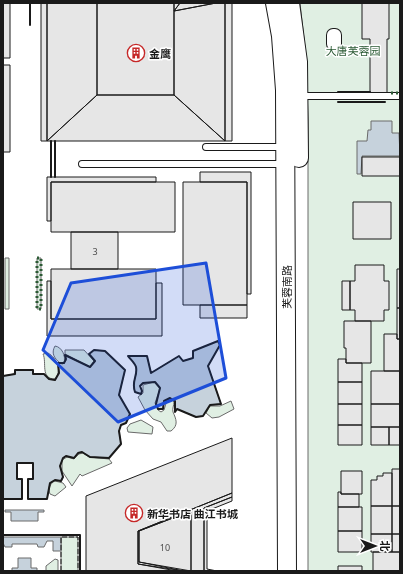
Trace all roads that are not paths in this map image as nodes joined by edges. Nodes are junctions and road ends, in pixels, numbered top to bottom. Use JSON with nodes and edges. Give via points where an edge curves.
{"nodes":[{"id":1,"x":275,"y":3,"type":"edge"},
{"id":2,"x":290,"y":3,"type":"edge"},
{"id":3,"x":299,"y":96,"type":"junction"},
{"id":4,"x":400,"y":96,"type":"edge"},
{"id":5,"x":206,"y":147,"type":"dead end"},
{"id":6,"x":286,"y":156,"type":"junction"},
{"id":7,"x":82,"y":164,"type":"dead end"},
{"id":8,"x":287,"y":571,"type":"edge"},
{"id":9,"x":299,"y":571,"type":"edge"}],
"edges":[{"from":1,"to":6,"type":"main road","name":"芙蓉南路","via":[[281,36],[285,90]]},
{"from":2,"to":3,"type":"main road","name":"芙蓉南路","via":[[298,62]]},
{"from":3,"to":4,"type":"lane"},
{"from":3,"to":9,"type":"main road","name":"芙蓉南路"},
{"from":5,"to":6,"type":"lane"},
{"from":6,"to":7,"type":"lane"},
{"from":6,"to":8,"type":"main road","name":"芙蓉南路"}]}
